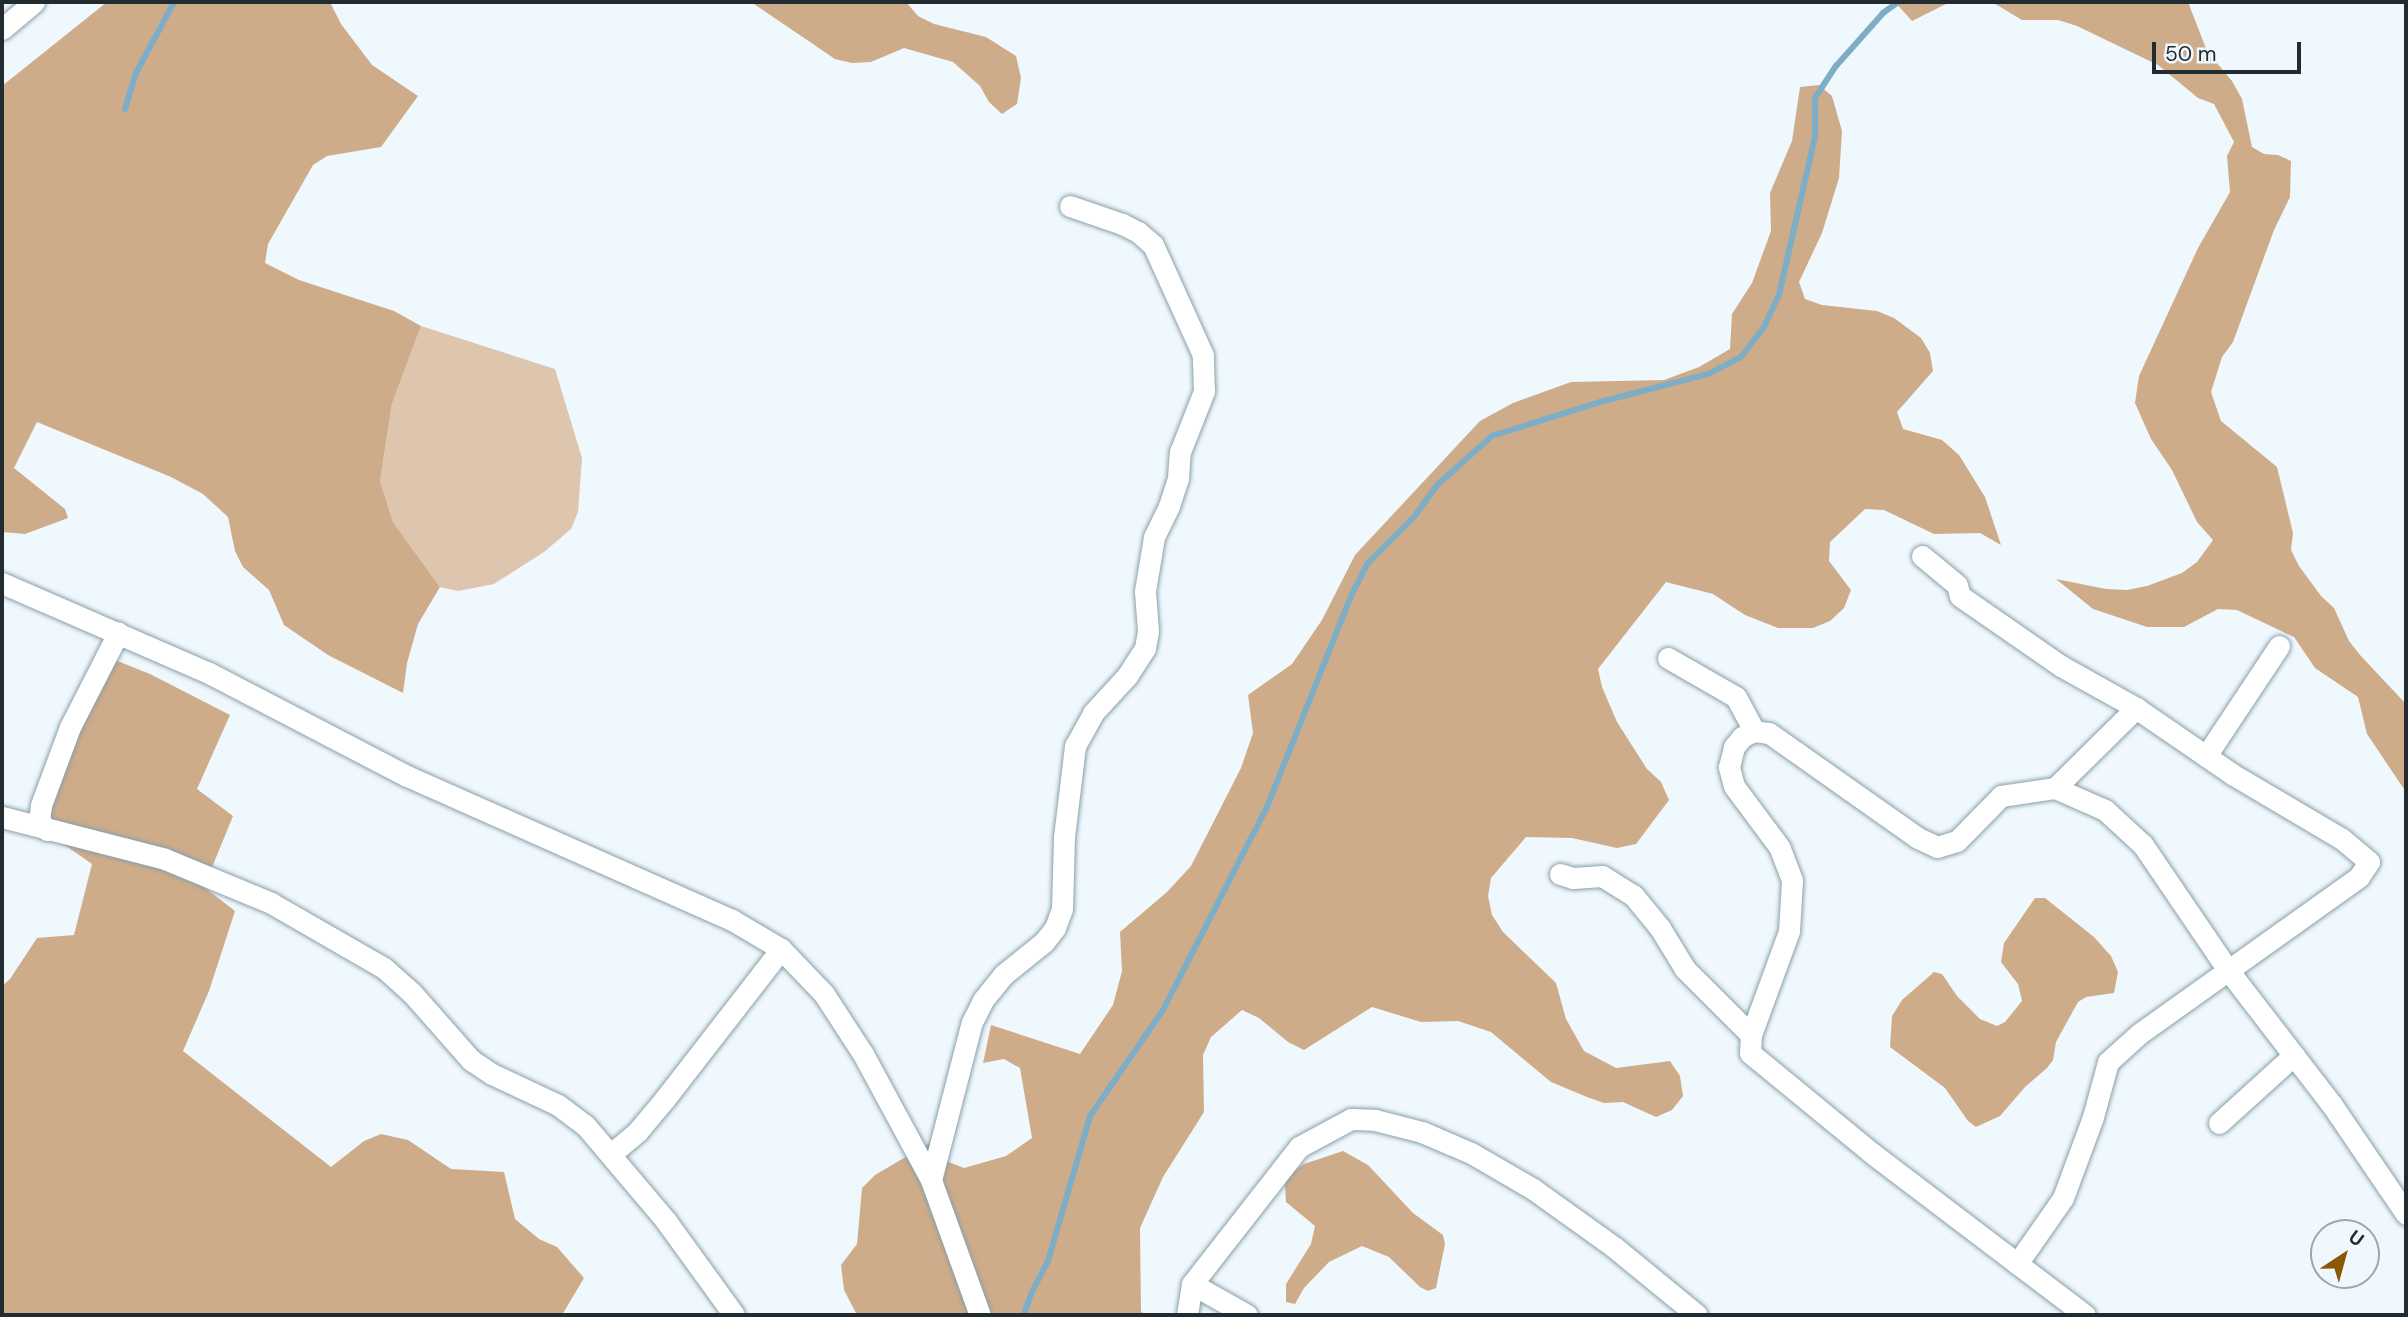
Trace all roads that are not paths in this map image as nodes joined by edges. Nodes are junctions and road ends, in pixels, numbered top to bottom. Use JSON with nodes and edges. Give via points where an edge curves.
{"nodes":[{"id":1,"x":34,"y":2,"type":"edge"},
{"id":2,"x":2,"y":29,"type":"edge"},
{"id":3,"x":1070,"y":206,"type":"dead end"},
{"id":4,"x":1922,"y":556,"type":"dead end"},
{"id":5,"x":2,"y":583,"type":"edge"},
{"id":6,"x":118,"y":633,"type":"junction"},
{"id":7,"x":2279,"y":646,"type":"dead end"},
{"id":8,"x":1668,"y":657,"type":"dead end"},
{"id":9,"x":2136,"y":709,"type":"junction"},
{"id":10,"x":1754,"y":731,"type":"junction"},
{"id":11,"x":2206,"y":756,"type":"junction"},
{"id":12,"x":2055,"y":788,"type":"junction"},
{"id":13,"x":2,"y":817,"type":"edge"},
{"id":14,"x":47,"y":830,"type":"junction"},
{"id":15,"x":1560,"y":874,"type":"dead end"},
{"id":16,"x":781,"y":948,"type":"junction"},
{"id":17,"x":2228,"y":970,"type":"junction"},
{"id":18,"x":1751,"y":1035,"type":"junction"},
{"id":19,"x":2294,"y":1055,"type":"junction"},
{"id":20,"x":2220,"y":1123,"type":"dead end"},
{"id":21,"x":611,"y":1154,"type":"junction"},
{"id":22,"x":931,"y":1180,"type":"junction"},
{"id":23,"x":2406,"y":1214,"type":"edge"},
{"id":24,"x":2017,"y":1264,"type":"junction"},
{"id":25,"x":1192,"y":1284,"type":"junction"},
{"id":26,"x":2081,"y":1314,"type":"edge"},
{"id":27,"x":734,"y":1315,"type":"edge"},
{"id":28,"x":980,"y":1315,"type":"edge"},
{"id":29,"x":1187,"y":1315,"type":"edge"},
{"id":30,"x":1247,"y":1315,"type":"edge"},
{"id":31,"x":1697,"y":1315,"type":"edge"}],
"edges":[{"from":1,"to":2,"type":"street"},
{"from":3,"to":22,"type":"street","via":[[1122,224],[1153,246],[1203,355],[1205,391],[1180,452],[1169,506],[1153,537],[1144,591],[1145,648],[1127,677],[1093,713],[1075,746],[1064,837],[1062,909],[1044,942],[1003,975],[972,1022]]},
{"from":4,"to":9,"type":"street","via":[[1978,609]]},
{"from":5,"to":6,"type":"street"},
{"from":6,"to":14,"type":"street","via":[[70,727],[41,805],[39,820]]},
{"from":6,"to":16,"type":"street","via":[[209,673],[407,776],[732,920]]},
{"from":7,"to":11,"type":"street"},
{"from":8,"to":10,"type":"street","via":[[1736,697]]},
{"from":9,"to":11,"type":"street"},
{"from":9,"to":12,"type":"street"},
{"from":10,"to":12,"type":"street","via":[[1769,733],[1918,838],[1937,846],[1957,841],[2001,796]]},
{"from":10,"to":18,"type":"street","via":[[1734,747],[1729,767],[1744,804],[1787,860],[1792,880],[1788,932]]},
{"from":11,"to":17,"type":"street","via":[[2342,839],[2369,862],[2359,877]]},
{"from":12,"to":17,"type":"street","via":[[2105,810],[2143,845]]},
{"from":13,"to":14,"type":"street"},
{"from":14,"to":21,"type":"street","via":[[165,859],[271,903],[355,950],[411,992],[471,1060],[558,1105],[585,1125]]},
{"from":15,"to":18,"type":"street","via":[[1602,876],[1633,895],[1685,969]]},
{"from":16,"to":21,"type":"street","via":[[664,1100]]},
{"from":16,"to":22,"type":"street","via":[[824,995],[863,1054]]},
{"from":17,"to":19,"type":"street"},
{"from":17,"to":24,"type":"street","via":[[2138,1034],[2108,1062],[2063,1198]]},
{"from":18,"to":24,"type":"street","via":[[1748,1047],[1754,1059]]},
{"from":19,"to":20,"type":"street"},
{"from":19,"to":23,"type":"street"},
{"from":21,"to":27,"type":"street"},
{"from":22,"to":28,"type":"street"},
{"from":24,"to":26,"type":"street"},
{"from":25,"to":29,"type":"street"},
{"from":25,"to":30,"type":"street"},
{"from":25,"to":31,"type":"street","via":[[1300,1147],[1351,1119],[1375,1120],[1422,1132],[1471,1153],[1533,1189]]}]}
